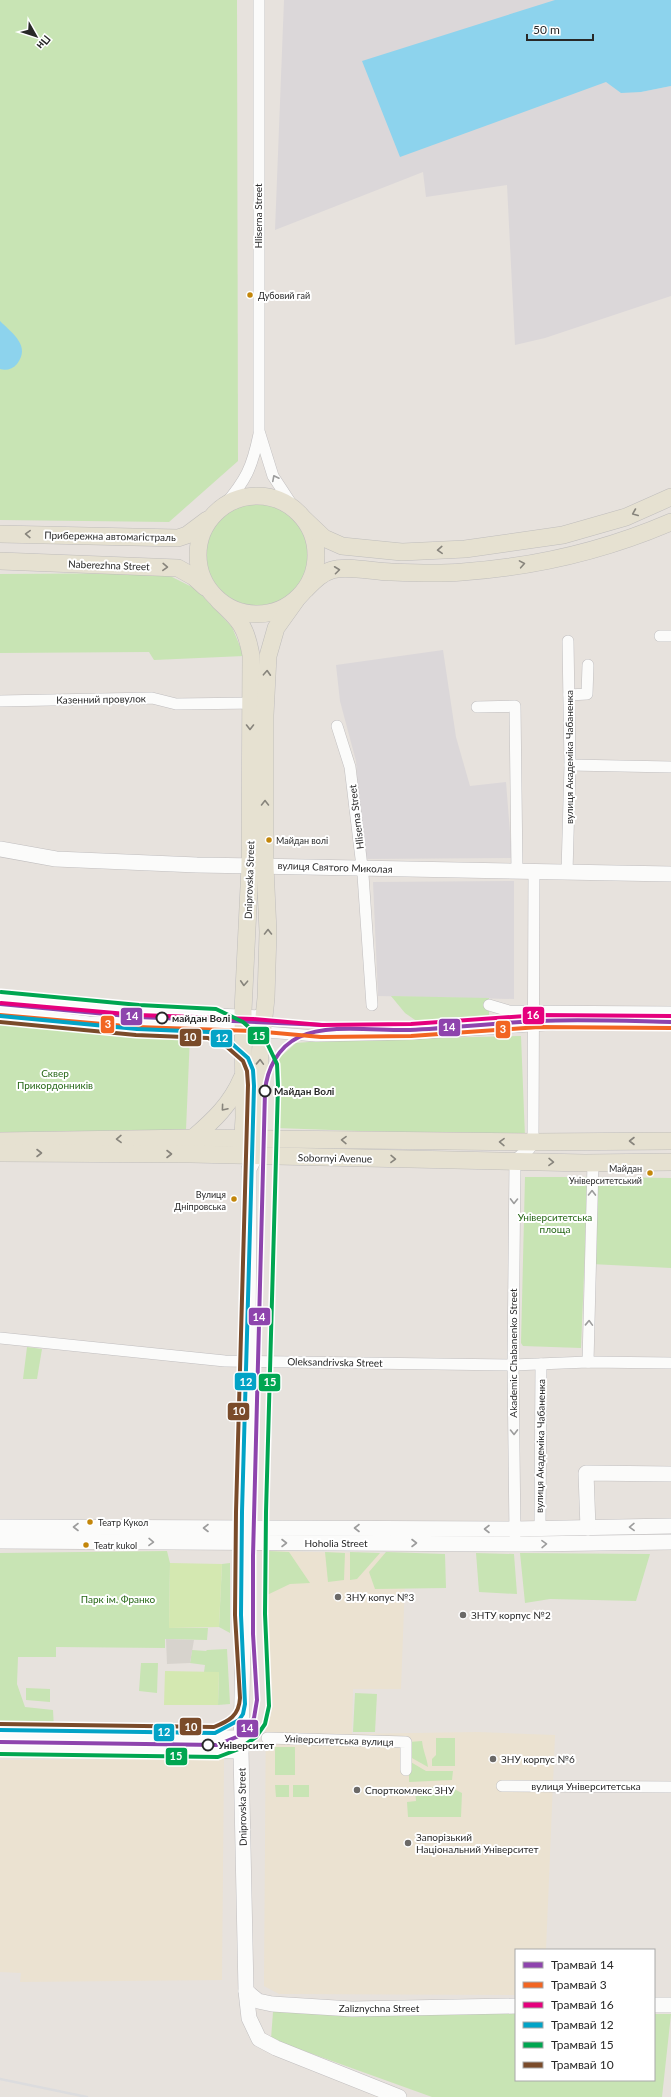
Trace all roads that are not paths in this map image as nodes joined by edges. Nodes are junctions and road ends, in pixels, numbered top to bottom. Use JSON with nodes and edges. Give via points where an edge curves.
{"nodes":[{"id":1,"x":259,"y":0,"type":"edge"},
{"id":2,"x":259,"y":431,"type":"junction"},
{"id":3,"x":671,"y":498,"type":"edge"},
{"id":4,"x":218,"y":511,"type":"junction"},
{"id":5,"x":301,"y":515,"type":"junction"},
{"id":6,"x":671,"y":522,"type":"edge"},
{"id":7,"x":0,"y":534,"type":"edge"},
{"id":8,"x":498,"y":545,"type":"junction"},
{"id":9,"x":465,"y":549,"type":"junction"},
{"id":10,"x":0,"y":561,"type":"edge"},
{"id":11,"x":498,"y":568,"type":"junction"},
{"id":12,"x":462,"y":572,"type":"junction"},
{"id":13,"x":300,"y":595,"type":"junction"},
{"id":14,"x":214,"y":596,"type":"junction"},
{"id":15,"x":568,"y":642,"type":"dead end"},
{"id":16,"x":588,"y":665,"type":"dead end"},
{"id":17,"x":569,"y":694,"type":"junction"},
{"id":18,"x":0,"y":701,"type":"edge"},
{"id":19,"x":258,"y":703,"type":"junction"},
{"id":20,"x":477,"y":706,"type":"dead end"},
{"id":21,"x":337,"y":726,"type":"dead end"},
{"id":22,"x":570,"y":765,"type":"junction"},
{"id":23,"x":671,"y":767,"type":"edge"},
{"id":24,"x":0,"y":849,"type":"edge"},
{"id":25,"x":258,"y":866,"type":"junction"},
{"id":26,"x":362,"y":868,"type":"junction"},
{"id":27,"x":517,"y":871,"type":"junction"},
{"id":28,"x":534,"y":871,"type":"junction"},
{"id":29,"x":566,"y":872,"type":"junction"},
{"id":30,"x":671,"y":874,"type":"edge"},
{"id":31,"x":0,"y":999,"type":"edge"},
{"id":32,"x":372,"y":1005,"type":"dead end"},
{"id":33,"x":489,"y":1005,"type":"dead end"},
{"id":34,"x":0,"y":1011,"type":"edge"},
{"id":35,"x":534,"y":1012,"type":"junction"},
{"id":36,"x":671,"y":1012,"type":"edge"},
{"id":37,"x":244,"y":1023,"type":"junction"},
{"id":38,"x":263,"y":1024,"type":"junction"},
{"id":39,"x":671,"y":1025,"type":"edge"},
{"id":40,"x":532,"y":1026,"type":"junction"},
{"id":41,"x":243,"y":1074,"type":"junction"},
{"id":42,"x":193,"y":1138,"type":"junction"},
{"id":43,"x":250,"y":1139,"type":"junction"},
{"id":44,"x":0,"y":1141,"type":"edge"},
{"id":45,"x":671,"y":1141,"type":"edge"},
{"id":46,"x":533,"y":1142,"type":"junction"},
{"id":47,"x":0,"y":1153,"type":"edge"},
{"id":48,"x":249,"y":1161,"type":"junction"},
{"id":49,"x":515,"y":1162,"type":"junction"},
{"id":50,"x":671,"y":1162,"type":"edge"},
{"id":51,"x":593,"y":1163,"type":"junction"},
{"id":52,"x":0,"y":1338,"type":"edge"},
{"id":53,"x":248,"y":1361,"type":"junction"},
{"id":54,"x":588,"y":1362,"type":"junction"},
{"id":55,"x":671,"y":1363,"type":"edge"},
{"id":56,"x":541,"y":1364,"type":"junction"},
{"id":57,"x":513,"y":1365,"type":"junction"},
{"id":58,"x":670,"y":1474,"type":"dead end"},
{"id":59,"x":671,"y":1526,"type":"edge"},
{"id":60,"x":0,"y":1527,"type":"edge"},
{"id":61,"x":245,"y":1528,"type":"junction"},
{"id":62,"x":540,"y":1528,"type":"junction"},
{"id":63,"x":588,"y":1528,"type":"junction"},
{"id":64,"x":515,"y":1536,"type":"junction"},
{"id":65,"x":0,"y":1541,"type":"edge"},
{"id":66,"x":671,"y":1542,"type":"edge"},
{"id":67,"x":245,"y":1543,"type":"junction"},
{"id":68,"x":0,"y":1735,"type":"edge"},
{"id":69,"x":267,"y":1738,"type":"dead end"},
{"id":70,"x":241,"y":1744,"type":"junction"},
{"id":71,"x":0,"y":1748,"type":"edge"},
{"id":72,"x":406,"y":1770,"type":"dead end"},
{"id":73,"x":502,"y":1786,"type":"dead end"},
{"id":74,"x":671,"y":1787,"type":"edge"},
{"id":75,"x":246,"y":1990,"type":"junction"},
{"id":76,"x":655,"y":2005,"type":"edge"},
{"id":77,"x":515,"y":2006,"type":"edge"},
{"id":78,"x":671,"y":2006,"type":"edge"},
{"id":79,"x":398,"y":2097,"type":"edge"}],
"edges":[{"from":1,"to":2,"type":"street","name":"Hliserna Street"},
{"from":2,"to":4,"type":"street","name":"Hliserna Street","via":[[249,472]]},
{"from":5,"to":2,"type":"street","name":"Hliserna Street","one_way":true,"via":[[273,476]]},
{"from":3,"to":8,"type":"main road","name":"Прибережна автомагістраль","one_way":true,"via":[[626,517],[563,535]]},
{"from":4,"to":5,"type":"main road","name":"Прибережна автомагістраль","via":[[241,498],[261,496],[286,503]]},
{"from":4,"to":7,"type":"main road","name":"Прибережна автомагістраль","one_way":true,"via":[[196,529],[178,538]]},
{"from":4,"to":14,"type":"main road","via":[[203,533],[198,552],[203,579]]},
{"from":9,"to":5,"type":"main road","name":"Прибережна автомагістраль","one_way":true,"via":[[402,552],[342,546],[324,538]]},
{"from":5,"to":13,"type":"main road","via":[[314,540],[316,562],[312,577]]},
{"from":11,"to":6,"type":"main road","one_way":true,"via":[[565,556],[638,536]]},
{"from":8,"to":9,"type":"main road","name":"Прибережна автомагістраль"},
{"from":8,"to":11,"type":"main road","via":[[488,555],[489,562]]},
{"from":9,"to":12,"type":"main road","via":[[474,556],[474,564]]},
{"from":10,"to":14,"type":"main road","name":"Naberezhna Street","one_way":true,"via":[[178,568],[194,577]]},
{"from":11,"to":12,"type":"main road"},
{"from":13,"to":12,"type":"main road","one_way":true,"via":[[316,579],[332,570]]},
{"from":13,"to":14,"type":"main road","via":[[277,611],[257,615],[237,611]]},
{"from":19,"to":13,"type":"main road","name":"Dniprovska Street","one_way":true,"via":[[271,642],[282,618]]},
{"from":14,"to":19,"type":"main road","name":"Dniprovska Street","via":[[241,622],[246,632]]},
{"from":15,"to":17,"type":"street","name":"вулиця Академіка Чабаненка"},
{"from":16,"to":17,"type":"street","via":[[587,694]]},
{"from":17,"to":22,"type":"street","name":"вулиця Академіка Чабаненка"},
{"from":18,"to":19,"type":"street","name":"Казенний провулок","via":[[152,698],[176,704]]},
{"from":19,"to":25,"type":"main road","name":"Dniprovska Street"},
{"from":20,"to":27,"type":"street","via":[[515,706]]},
{"from":21,"to":26,"type":"street","name":"Hliserna Street","via":[[350,767]]},
{"from":22,"to":23,"type":"street"},
{"from":22,"to":29,"type":"street","name":"вулиця Академіка Чабаненка"},
{"from":24,"to":25,"type":"street","name":"вулиця Святого Миколая","via":[[76,861]]},
{"from":25,"to":26,"type":"street","name":"вулиця Святого Миколая"},
{"from":25,"to":37,"type":"main road","name":"Dniprovska Street","one_way":true},
{"from":38,"to":25,"type":"main road","name":"Dniprovska Street","one_way":true,"via":[[266,1008],[268,932]]},
{"from":26,"to":27,"type":"street","name":"вулиця Святого Миколая"},
{"from":26,"to":32,"type":"street","name":"Hliserna Street"},
{"from":27,"to":28,"type":"street","name":"вулиця Святого Миколая"},
{"from":28,"to":29,"type":"street","name":"вулиця Святого Миколая"},
{"from":28,"to":35,"type":"street"},
{"from":29,"to":30,"type":"street","name":"вулиця Святого Миколая"},
{"from":31,"to":37,"type":"street"},
{"from":33,"to":35,"type":"street","via":[[508,1011]]},
{"from":34,"to":37,"type":"street","via":[[89,1022]]},
{"from":35,"to":36,"type":"street"},
{"from":35,"to":40,"type":"street"},
{"from":37,"to":38,"type":"street"},
{"from":37,"to":38,"type":"street"},
{"from":37,"to":41,"type":"main road","name":"Dniprovska Street"},
{"from":38,"to":40,"type":"street","via":[[316,1036],[405,1035]]},
{"from":43,"to":38,"type":"main road","name":"Dniprovska Street","one_way":true},
{"from":39,"to":40,"type":"street"},
{"from":40,"to":46,"type":"street"},
{"from":41,"to":42,"type":"main road","one_way":true,"via":[[230,1101]]},
{"from":41,"to":43,"type":"main road","name":"Dniprovska Street"},
{"from":42,"to":43,"type":"main road","name":"Sobornyi Avenue"},
{"from":42,"to":44,"type":"main road","name":"Sobornyi Avenue","one_way":true},
{"from":46,"to":43,"type":"main road","name":"Sobornyi Avenue","one_way":true},
{"from":43,"to":48,"type":"main road","name":"Dniprovska Street"},
{"from":45,"to":46,"type":"main road","name":"Sobornyi Avenue","one_way":true},
{"from":46,"to":49,"type":"street","via":[[530,1150],[518,1156]]},
{"from":47,"to":48,"type":"main road","name":"Sobornyi Avenue","one_way":true,"via":[[183,1154]]},
{"from":48,"to":49,"type":"main road","name":"Sobornyi Avenue","one_way":true},
{"from":48,"to":53,"type":"street","name":"Dniprovska Street"},
{"from":49,"to":51,"type":"main road","name":"Sobornyi Avenue","one_way":true},
{"from":49,"to":57,"type":"street","name":"Akademic Chabanenko Street","one_way":true},
{"from":50,"to":51,"type":"main road","name":"Sobornyi Avenue"},
{"from":54,"to":51,"type":"street","one_way":true},
{"from":52,"to":53,"type":"street","name":"Oleksandrivska Street","via":[[225,1361]]},
{"from":53,"to":57,"type":"street","name":"Oleksandrivska Street"},
{"from":53,"to":61,"type":"street","name":"Dniprovska Street"},
{"from":54,"to":55,"type":"street","name":"Oleksandrivska Street"},
{"from":54,"to":56,"type":"street","name":"Oleksandrivska Street"},
{"from":56,"to":57,"type":"street","name":"Oleksandrivska Street"},
{"from":56,"to":62,"type":"street","name":"вулиця Академіка Чабаненка"},
{"from":57,"to":64,"type":"street","name":"Akademic Chabanenko Street","one_way":true},
{"from":58,"to":63,"type":"street","via":[[586,1473]]},
{"from":59,"to":63,"type":"street","name":"Hoholia Street","one_way":true},
{"from":61,"to":60,"type":"street","name":"Hoholia Street","one_way":true},
{"from":64,"to":61,"type":"street","name":"Hoholia Street","one_way":true},
{"from":61,"to":67,"type":"street","name":"Dniprovska Street"},
{"from":62,"to":63,"type":"street","name":"Hoholia Street"},
{"from":62,"to":64,"type":"street","name":"Hoholia Street"},
{"from":64,"to":66,"type":"street","name":"Hoholia Street","one_way":true},
{"from":67,"to":64,"type":"street","name":"Hoholia Street","one_way":true},
{"from":65,"to":67,"type":"street","name":"Hoholia Street","one_way":true},
{"from":67,"to":70,"type":"street","name":"Dniprovska Street"},
{"from":68,"to":70,"type":"street"},
{"from":69,"to":72,"type":"street","name":"Університетська вулиця","via":[[406,1742]]},
{"from":70,"to":71,"type":"street"},
{"from":70,"to":75,"type":"street","name":"Dniprovska Street"},
{"from":73,"to":74,"type":"street","name":"вулиця Університетська"},
{"from":75,"to":77,"type":"street","name":"Zaliznychna Street","via":[[258,2001],[272,2004],[352,2010]]},
{"from":75,"to":79,"type":"street","name":"Dniprovska Street","via":[[249,2018],[260,2039],[276,2048]]},
{"from":76,"to":78,"type":"street"}]}
